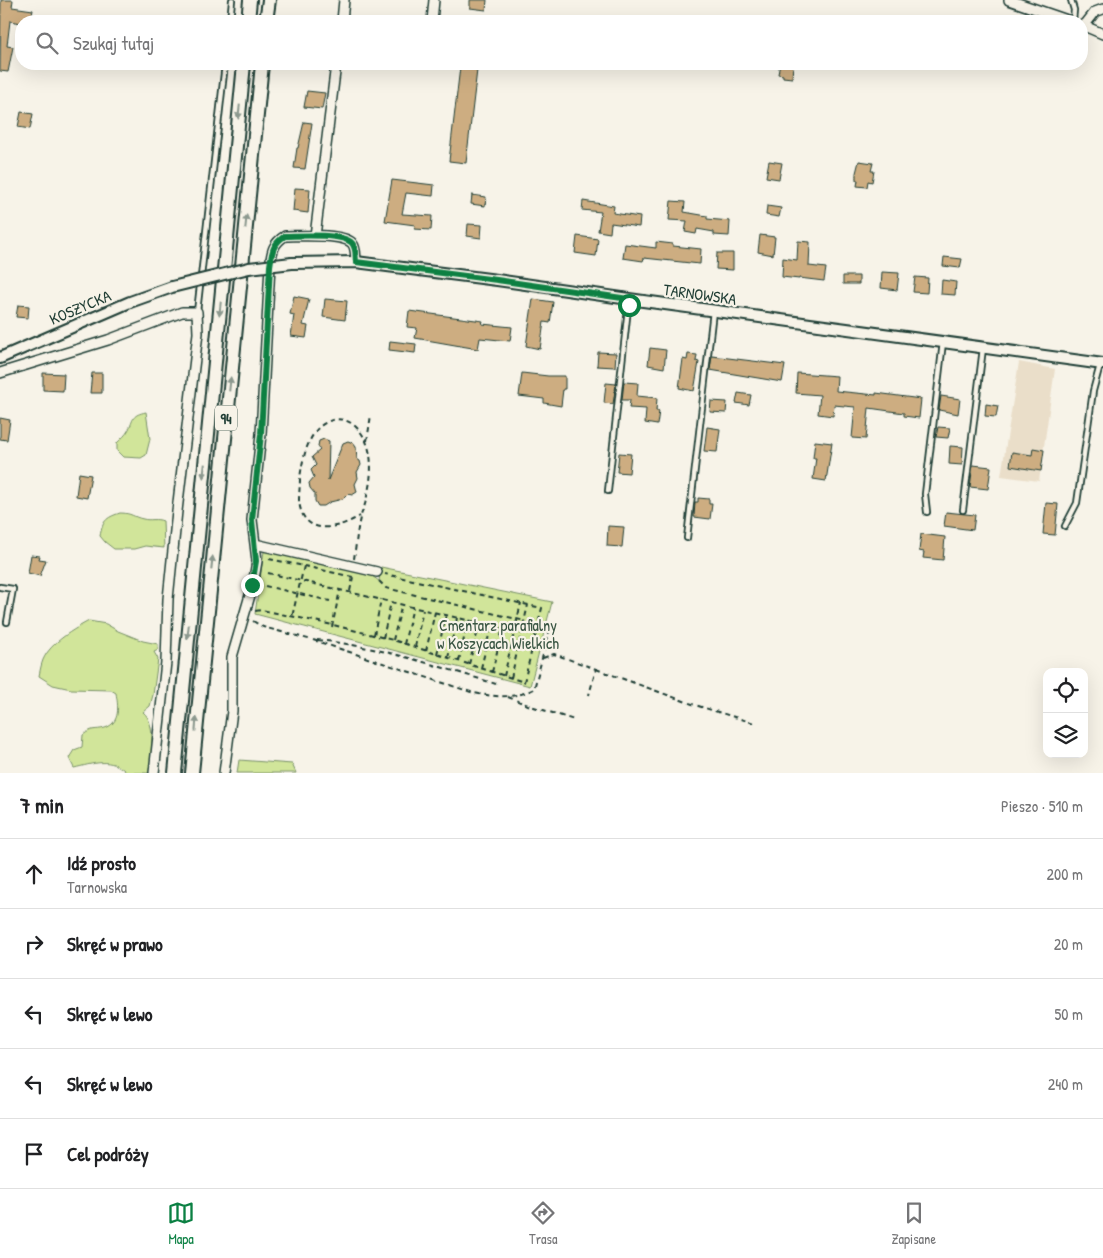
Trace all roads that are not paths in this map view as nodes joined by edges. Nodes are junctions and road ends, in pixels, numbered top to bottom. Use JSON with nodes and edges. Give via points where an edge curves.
{"nodes":[{"id":1,"x":232,"y":0,"type":"edge"},
{"id":2,"x":250,"y":0,"type":"edge"},
{"id":3,"x":269,"y":0,"type":"edge"},
{"id":4,"x":344,"y":0,"type":"edge"},
{"id":5,"x":434,"y":0,"type":"edge"},
{"id":6,"x":1009,"y":0,"type":"edge"},
{"id":7,"x":1071,"y":0,"type":"edge"},
{"id":8,"x":1103,"y":9,"type":"edge"},
{"id":9,"x":231,"y":15,"type":"edge"},
{"id":10,"x":249,"y":15,"type":"edge"},
{"id":11,"x":267,"y":15,"type":"edge"},
{"id":12,"x":343,"y":15,"type":"edge"},
{"id":13,"x":433,"y":15,"type":"edge"},
{"id":14,"x":1054,"y":15,"type":"edge"},
{"id":15,"x":1073,"y":15,"type":"edge"},
{"id":16,"x":1088,"y":20,"type":"edge"},
{"id":17,"x":1088,"y":27,"type":"edge"},
{"id":18,"x":1103,"y":34,"type":"edge"},
{"id":19,"x":224,"y":70,"type":"edge"},
{"id":20,"x":243,"y":70,"type":"edge"},
{"id":21,"x":261,"y":70,"type":"edge"},
{"id":22,"x":335,"y":70,"type":"edge"},
{"id":23,"x":315,"y":236,"type":"junction"},
{"id":24,"x":356,"y":262,"type":"junction"},
{"id":25,"x":292,"y":263,"type":"joint"},
{"id":26,"x":629,"y":299,"type":"junction"},
{"id":27,"x":713,"y":310,"type":"junction"},
{"id":28,"x":197,"y":312,"type":"junction"},
{"id":29,"x":943,"y":342,"type":"junction"},
{"id":30,"x":983,"y":348,"type":"junction"},
{"id":31,"x":0,"y":358,"type":"edge"},
{"id":32,"x":1102,"y":363,"type":"edge"},
{"id":33,"x":0,"y":373,"type":"edge"},
{"id":34,"x":608,"y":491,"type":"dead end"},
{"id":35,"x":963,"y":510,"type":"dead end"},
{"id":36,"x":927,"y":512,"type":"dead end"},
{"id":37,"x":1064,"y":526,"type":"dead end"},
{"id":38,"x":686,"y":538,"type":"dead end"},
{"id":39,"x":256,"y":544,"type":"junction"},
{"id":40,"x":379,"y":573,"type":"road end"},
{"id":41,"x":0,"y":587,"type":"edge"},
{"id":42,"x":7,"y":622,"type":"dead end"},
{"id":43,"x":154,"y":773,"type":"edge"},
{"id":44,"x":175,"y":773,"type":"edge"},
{"id":45,"x":192,"y":773,"type":"edge"},
{"id":46,"x":224,"y":773,"type":"edge"}],
"edges":[{"from":1,"to":9,"type":"lane"},
{"from":2,"to":10,"type":"main road"},
{"from":3,"to":11,"type":"main road"},
{"from":4,"to":12,"type":"street"},
{"from":5,"to":13,"type":"street"},
{"from":6,"to":14,"type":"street"},
{"from":7,"to":15,"type":"lane"},
{"from":8,"to":16,"type":"street"},
{"from":17,"to":18,"type":"street"},
{"from":19,"to":28,"type":"lane"},
{"from":20,"to":44,"type":"main road","number":"94","one_way":true},
{"from":45,"to":21,"type":"main road","number":"94","one_way":true},
{"from":22,"to":23,"type":"street"},
{"from":23,"to":24,"type":"street","via":[[344,238],[356,251]]},
{"from":23,"to":39,"type":"street","via":[[285,236],[272,248],[261,434],[252,520]]},
{"from":24,"to":25,"type":"street","name":"TARNOWSKA"},
{"from":24,"to":26,"type":"street","name":"TARNOWSKA"},
{"from":25,"to":31,"type":"street","name":"KOSZYCKA","bridge":true,"via":[[249,268],[172,287]]},
{"from":26,"to":27,"type":"street","name":"TARNOWSKA"},
{"from":26,"to":34,"type":"lane"},
{"from":27,"to":29,"type":"street","name":"TARNOWSKA"},
{"from":27,"to":38,"type":"lane"},
{"from":28,"to":33,"type":"street","via":[[182,312],[108,340]]},
{"from":28,"to":43,"type":"street","via":[[198,333],[168,599],[166,662]]},
{"from":29,"to":30,"type":"street","name":"TARNOWSKA"},
{"from":29,"to":36,"type":"lane","via":[[924,494]]},
{"from":30,"to":32,"type":"street","name":"TARNOWSKA"},
{"from":30,"to":35,"type":"lane"},
{"from":32,"to":37,"type":"lane","via":[[1093,391],[1078,503]]},
{"from":39,"to":40,"type":"street"},
{"from":39,"to":46,"type":"street","via":[[250,611],[232,657],[232,711]]},
{"from":41,"to":42,"type":"lane","via":[[13,589]]}]}
